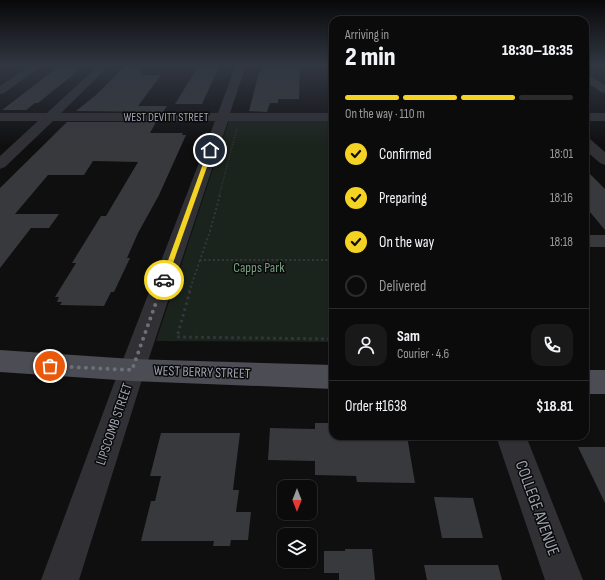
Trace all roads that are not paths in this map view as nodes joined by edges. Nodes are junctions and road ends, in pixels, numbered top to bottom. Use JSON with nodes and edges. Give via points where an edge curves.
{"nodes":[{"id":1,"x":76,"y":92,"type":"edge"},
{"id":2,"x":236,"y":92,"type":"edge"},
{"id":3,"x":0,"y":117,"type":"edge"},
{"id":4,"x":49,"y":117,"type":"junction"},
{"id":5,"x":329,"y":117,"type":"edge"},
{"id":6,"x":589,"y":117,"type":"edge"},
{"id":7,"x":605,"y":117,"type":"edge"},
{"id":8,"x":230,"y":121,"type":"junction"},
{"id":9,"x":589,"y":146,"type":"edge"},
{"id":10,"x":605,"y":160,"type":"edge"},
{"id":11,"x":0,"y":164,"type":"edge"},
{"id":12,"x":0,"y":361,"type":"edge"},
{"id":13,"x":132,"y":370,"type":"junction"},
{"id":14,"x":329,"y":376,"type":"edge"},
{"id":15,"x":589,"y":382,"type":"edge"},
{"id":16,"x":605,"y":382,"type":"edge"},
{"id":17,"x":512,"y":440,"type":"edge"},
{"id":18,"x":60,"y":580,"type":"edge"},
{"id":19,"x":564,"y":580,"type":"edge"}],
"edges":[{"from":1,"to":4,"type":"street"},
{"from":2,"to":8,"type":"street","name":"LIPSCOMB STREET"},
{"from":3,"to":4,"type":"street","name":"WEST DEVITT STREET"},
{"from":4,"to":8,"type":"street","name":"WEST DEVITT STREET"},
{"from":4,"to":11,"type":"street"},
{"from":5,"to":8,"type":"street","name":"WEST DEVITT STREET"},
{"from":6,"to":7,"type":"street"},
{"from":8,"to":13,"type":"street","name":"LIPSCOMB STREET"},
{"from":9,"to":10,"type":"street"},
{"from":12,"to":13,"type":"main road","name":"WEST BERRY STREET"},
{"from":13,"to":14,"type":"main road","name":"WEST BERRY STREET"},
{"from":13,"to":18,"type":"street","name":"LIPSCOMB STREET"},
{"from":15,"to":16,"type":"main road"},
{"from":17,"to":19,"type":"street","name":"COLLEGE AVENUE"}]}
